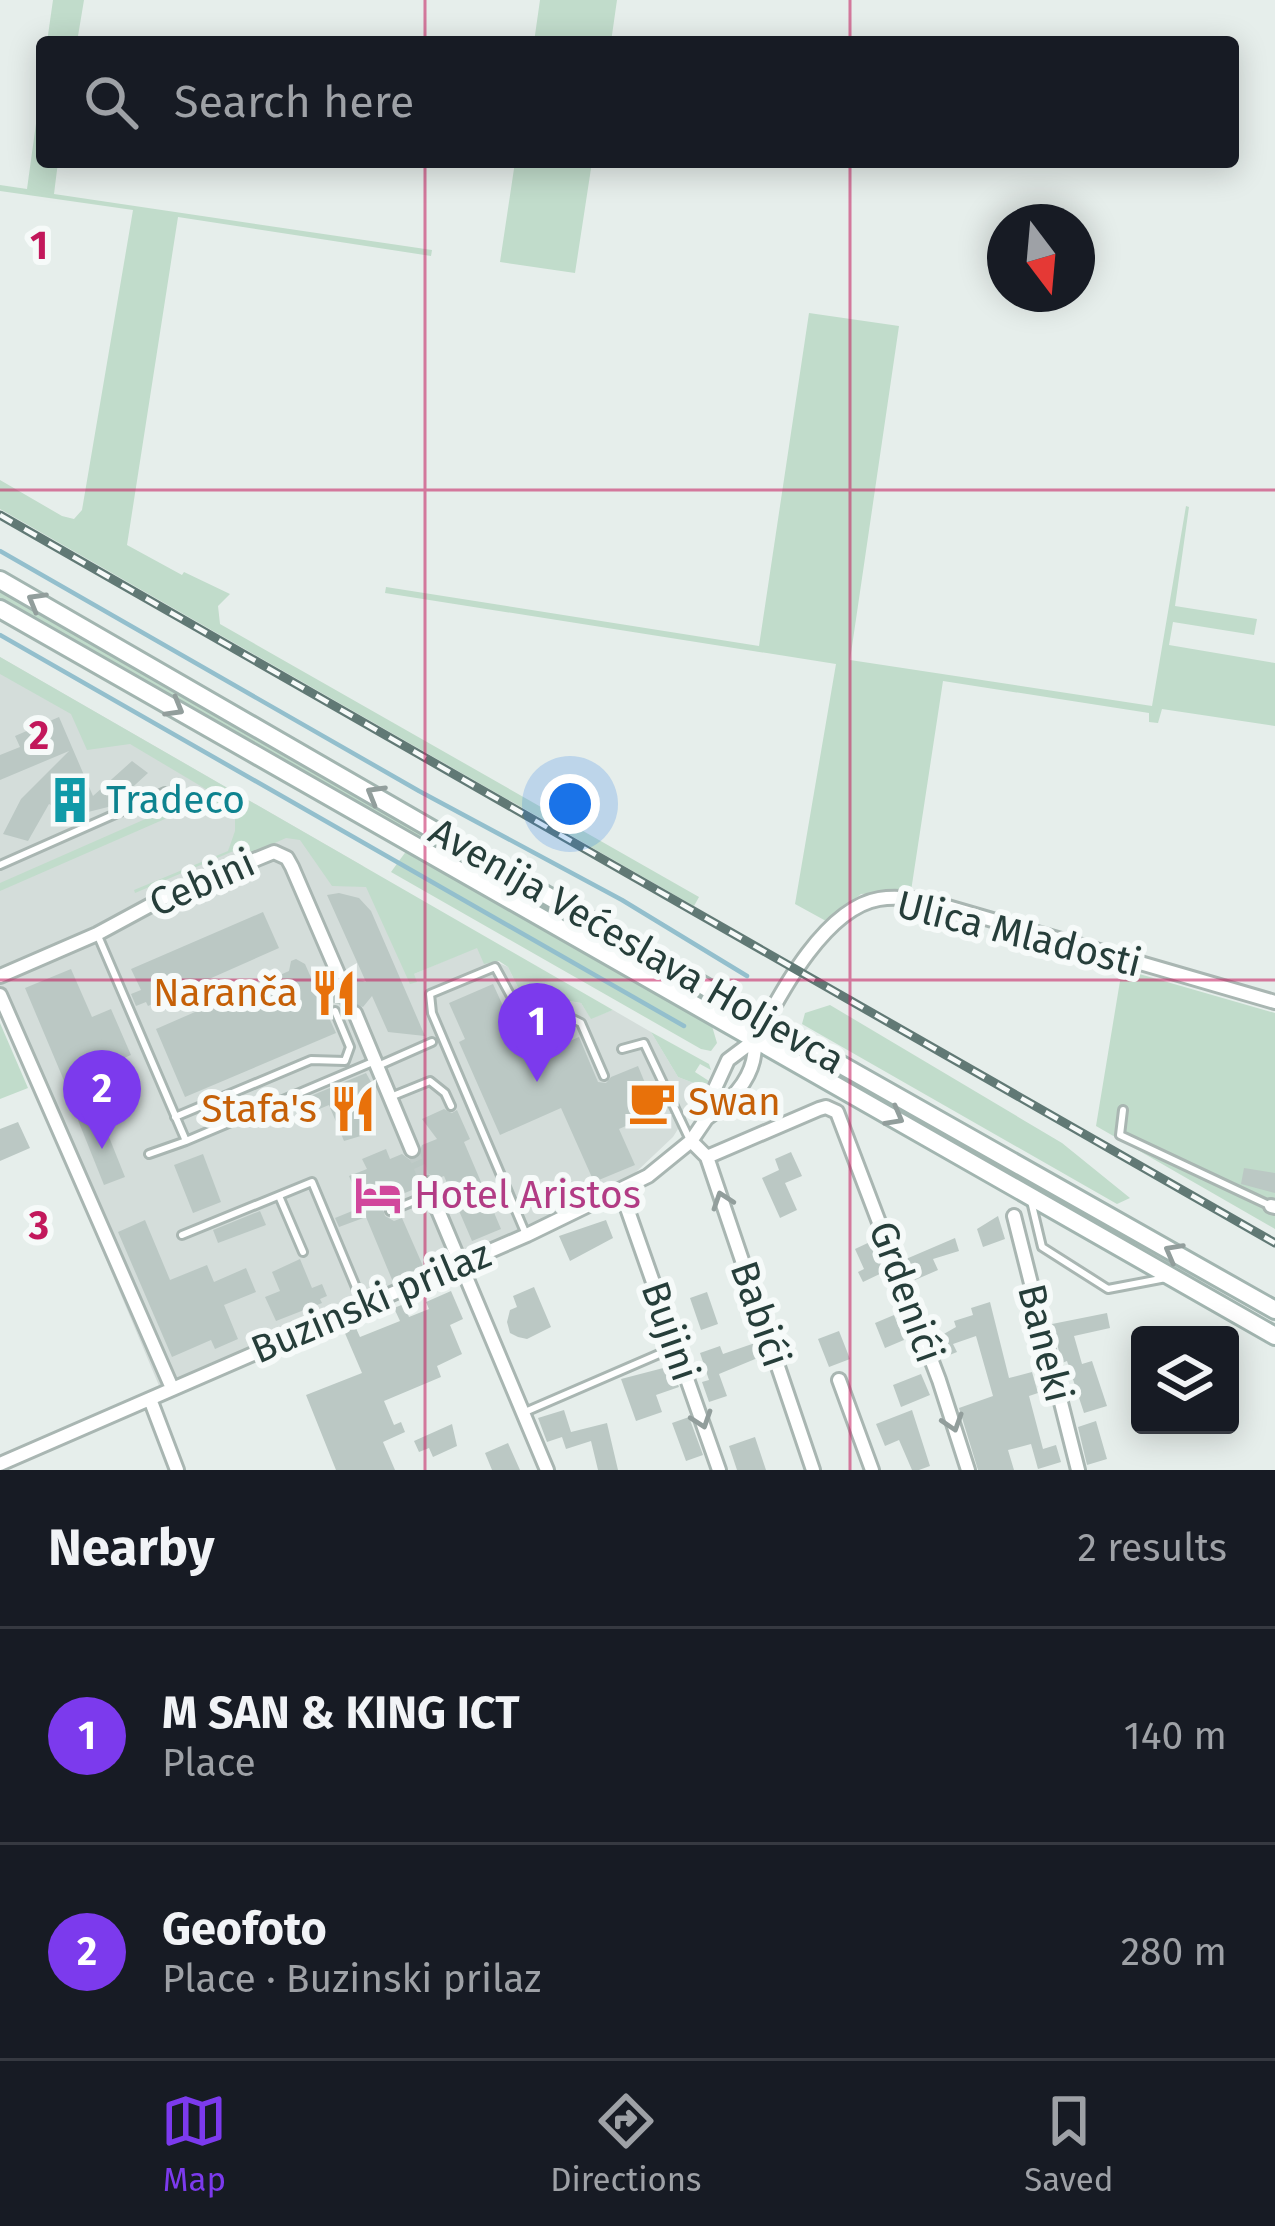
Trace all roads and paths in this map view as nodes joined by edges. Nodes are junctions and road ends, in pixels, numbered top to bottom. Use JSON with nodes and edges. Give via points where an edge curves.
{"nodes":[{"id":1,"x":0,"y":580,"type":"edge"},
{"id":2,"x":0,"y":609,"type":"edge"},
{"id":3,"x":165,"y":792,"type":"dead end"},
{"id":4,"x":0,"y":865,"type":"edge"},
{"id":5,"x":97,"y":934,"type":"junction"},
{"id":6,"x":0,"y":976,"type":"edge"},
{"id":7,"x":339,"y":976,"type":"tunnel mouth"},
{"id":8,"x":0,"y":994,"type":"edge"},
{"id":9,"x":1275,"y":1002,"type":"edge"},
{"id":10,"x":335,"y":1011,"type":"dead end"},
{"id":11,"x":355,"y":1013,"type":"tunnel mouth"},
{"id":12,"x":767,"y":1021,"type":"junction"},
{"id":13,"x":756,"y":1040,"type":"junction"},
{"id":14,"x":432,"y":1042,"type":"dead end"},
{"id":15,"x":622,"y":1049,"type":"dead end"},
{"id":16,"x":376,"y":1064,"type":"junction"},
{"id":17,"x":604,"y":1076,"type":"dead end"},
{"id":18,"x":390,"y":1097,"type":"junction"},
{"id":19,"x":451,"y":1106,"type":"dead end"},
{"id":20,"x":1123,"y":1110,"type":"dead end"},
{"id":21,"x":175,"y":1117,"type":"junction"},
{"id":22,"x":706,"y":1118,"type":"junction"},
{"id":23,"x":186,"y":1141,"type":"junction"},
{"id":24,"x":691,"y":1141,"type":"junction"},
{"id":25,"x":412,"y":1150,"type":"tunnel mouth"},
{"id":26,"x":149,"y":1154,"type":"dead end"},
{"id":27,"x":707,"y":1157,"type":"junction"},
{"id":28,"x":429,"y":1189,"type":"joint"},
{"id":29,"x":621,"y":1191,"type":"junction"},
{"id":30,"x":279,"y":1196,"type":"junction"},
{"id":31,"x":1030,"y":1197,"type":"junction"},
{"id":32,"x":1273,"y":1206,"type":"edge"},
{"id":33,"x":390,"y":1211,"type":"dead end"},
{"id":34,"x":1014,"y":1216,"type":"dead end"},
{"id":35,"x":182,"y":1235,"type":"dead end"},
{"id":36,"x":527,"y":1235,"type":"junction"},
{"id":37,"x":303,"y":1252,"type":"dead end"},
{"id":38,"x":459,"y":1264,"type":"junction"},
{"id":39,"x":1172,"y":1276,"type":"junction"},
{"id":40,"x":363,"y":1304,"type":"junction"},
{"id":41,"x":1275,"y":1310,"type":"edge"},
{"id":42,"x":1275,"y":1336,"type":"edge"},
{"id":43,"x":676,"y":1346,"type":"junction"},
{"id":44,"x":839,"y":1380,"type":"dead end"},
{"id":45,"x":172,"y":1388,"type":"junction"},
{"id":46,"x":150,"y":1399,"type":"junction"},
{"id":47,"x":523,"y":1413,"type":"junction"},
{"id":48,"x":0,"y":1464,"type":"edge"},
{"id":49,"x":177,"y":1470,"type":"edge"},
{"id":50,"x":547,"y":1470,"type":"edge"},
{"id":51,"x":719,"y":1470,"type":"edge"},
{"id":52,"x":813,"y":1470,"type":"edge"},
{"id":53,"x":872,"y":1470,"type":"edge"},
{"id":54,"x":968,"y":1470,"type":"edge"},
{"id":55,"x":1078,"y":1470,"type":"edge"}],
"edges":[{"from":12,"to":1,"type":"main road","name":"Avenija Većeslava Holjevca","one_way":true},
{"from":2,"to":13,"type":"main road","name":"Avenija Većeslava Holjevca","one_way":true},
{"from":3,"to":4,"type":"lane"},
{"from":5,"to":6,"type":"street","name":"Cebini"},
{"from":5,"to":7,"type":"street","name":"Cebini","via":[[274,852],[292,867]]},
{"from":5,"to":21,"type":"lane"},
{"from":8,"to":45,"type":"street"},
{"from":9,"to":12,"type":"street","name":"Ulica Mladosti","via":[[893,898],[858,906],[829,929]]},
{"from":10,"to":21,"type":"lane","via":[[349,1058],[311,1060]]},
{"from":11,"to":16,"type":"street"},
{"from":12,"to":13,"type":"street","name":"Ulica Mladosti"},
{"from":41,"to":12,"type":"main road","name":"Avenija Većeslava Holjevca","one_way":true},
{"from":13,"to":22,"type":"street","name":"Buzinski prilaz","via":[[728,1060]]},
{"from":13,"to":22,"type":"street","name":"Buzinski prilaz","via":[[735,1095]]},
{"from":13,"to":31,"type":"main road","name":"Avenija Većeslava Holjevca","one_way":true},
{"from":14,"to":16,"type":"lane"},
{"from":15,"to":24,"type":"lane","via":[[644,1042]]},
{"from":16,"to":18,"type":"street"},
{"from":16,"to":23,"type":"lane"},
{"from":17,"to":36,"type":"lane","via":[[581,1023],[567,1016],[529,1029],[495,967],[430,994]]},
{"from":18,"to":19,"type":"lane","via":[[430,1082]]},
{"from":18,"to":25,"type":"street"},
{"from":20,"to":32,"type":"lane","via":[[1120,1135]]},
{"from":21,"to":23,"type":"lane"},
{"from":22,"to":24,"type":"street","name":"Buzinski prilaz"},
{"from":23,"to":26,"type":"lane"},
{"from":24,"to":27,"type":"street"},
{"from":24,"to":29,"type":"street","name":"Buzinski prilaz"},
{"from":52,"to":27,"type":"street","name":"Babići","one_way":true},
{"from":27,"to":54,"type":"street","name":"Grdenići","one_way":true,"via":[[826,1106],[840,1115]]},
{"from":28,"to":33,"type":"lane"},
{"from":28,"to":38,"type":"street"},
{"from":29,"to":36,"type":"street","name":"Buzinski prilaz"},
{"from":29,"to":43,"type":"street","name":"Bujini"},
{"from":30,"to":35,"type":"lane"},
{"from":30,"to":37,"type":"lane"},
{"from":30,"to":40,"type":"lane","via":[[312,1182]]},
{"from":31,"to":39,"type":"main road","name":"Avenija Većeslava Holjevca"},
{"from":31,"to":39,"type":"lane","via":[[1042,1247],[1108,1289]]},
{"from":34,"to":55,"type":"street","name":"Baneki"},
{"from":36,"to":38,"type":"street","name":"Buzinski prilaz"},
{"from":38,"to":40,"type":"street","name":"Buzinski prilaz"},
{"from":38,"to":47,"type":"street"},
{"from":39,"to":42,"type":"main road","name":"Avenija Većeslava Holjevca"},
{"from":40,"to":45,"type":"street","name":"Buzinski prilaz"},
{"from":43,"to":47,"type":"lane"},
{"from":43,"to":51,"type":"street","name":"Bujini","one_way":true},
{"from":44,"to":53,"type":"street"},
{"from":45,"to":46,"type":"street","name":"Buzinski prilaz"},
{"from":46,"to":48,"type":"street","name":"Buzinski prilaz"},
{"from":46,"to":49,"type":"street"},
{"from":47,"to":50,"type":"street"}]}
